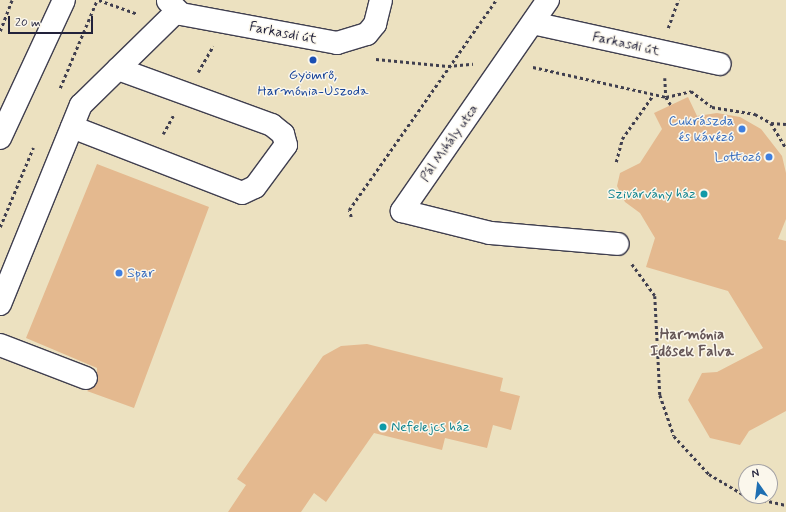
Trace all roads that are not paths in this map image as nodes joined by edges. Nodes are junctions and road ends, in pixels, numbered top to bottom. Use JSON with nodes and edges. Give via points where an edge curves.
{"nodes":[{"id":1,"x":64,"y":0,"type":"edge"},
{"id":2,"x":381,"y":0,"type":"edge"},
{"id":3,"x":548,"y":0,"type":"edge"},
{"id":4,"x":172,"y":5,"type":"edge"},
{"id":5,"x":533,"y":23,"type":"junction"},
{"id":6,"x":720,"y":64,"type":"dead end"},
{"id":7,"x":118,"y":69,"type":"junction"},
{"id":8,"x":72,"y":127,"type":"junction"},
{"id":9,"x":0,"y":138,"type":"edge"},
{"id":10,"x":618,"y":244,"type":"road end"},
{"id":11,"x":0,"y":304,"type":"edge"},
{"id":12,"x":0,"y":345,"type":"edge"},
{"id":13,"x":86,"y":378,"type":"dead end"}],
"edges":[{"from":1,"to":9,"type":"street"},
{"from":2,"to":4,"type":"street","name":"Farkasdi út","via":[[375,24],[368,34],[337,44],[181,14]]},
{"from":3,"to":5,"type":"street","name":"Pál Mihály utca"},
{"from":4,"to":7,"type":"street"},
{"from":5,"to":6,"type":"street","name":"Farkasdi út"},
{"from":5,"to":10,"type":"street","name":"Pál Mihály utca","via":[[402,211],[490,233]]},
{"from":7,"to":8,"type":"street","via":[[81,105]]},
{"from":7,"to":8,"type":"street","via":[[272,125],[283,134],[286,145],[256,187],[242,193]]},
{"from":8,"to":11,"type":"street"},
{"from":12,"to":13,"type":"street"}]}
